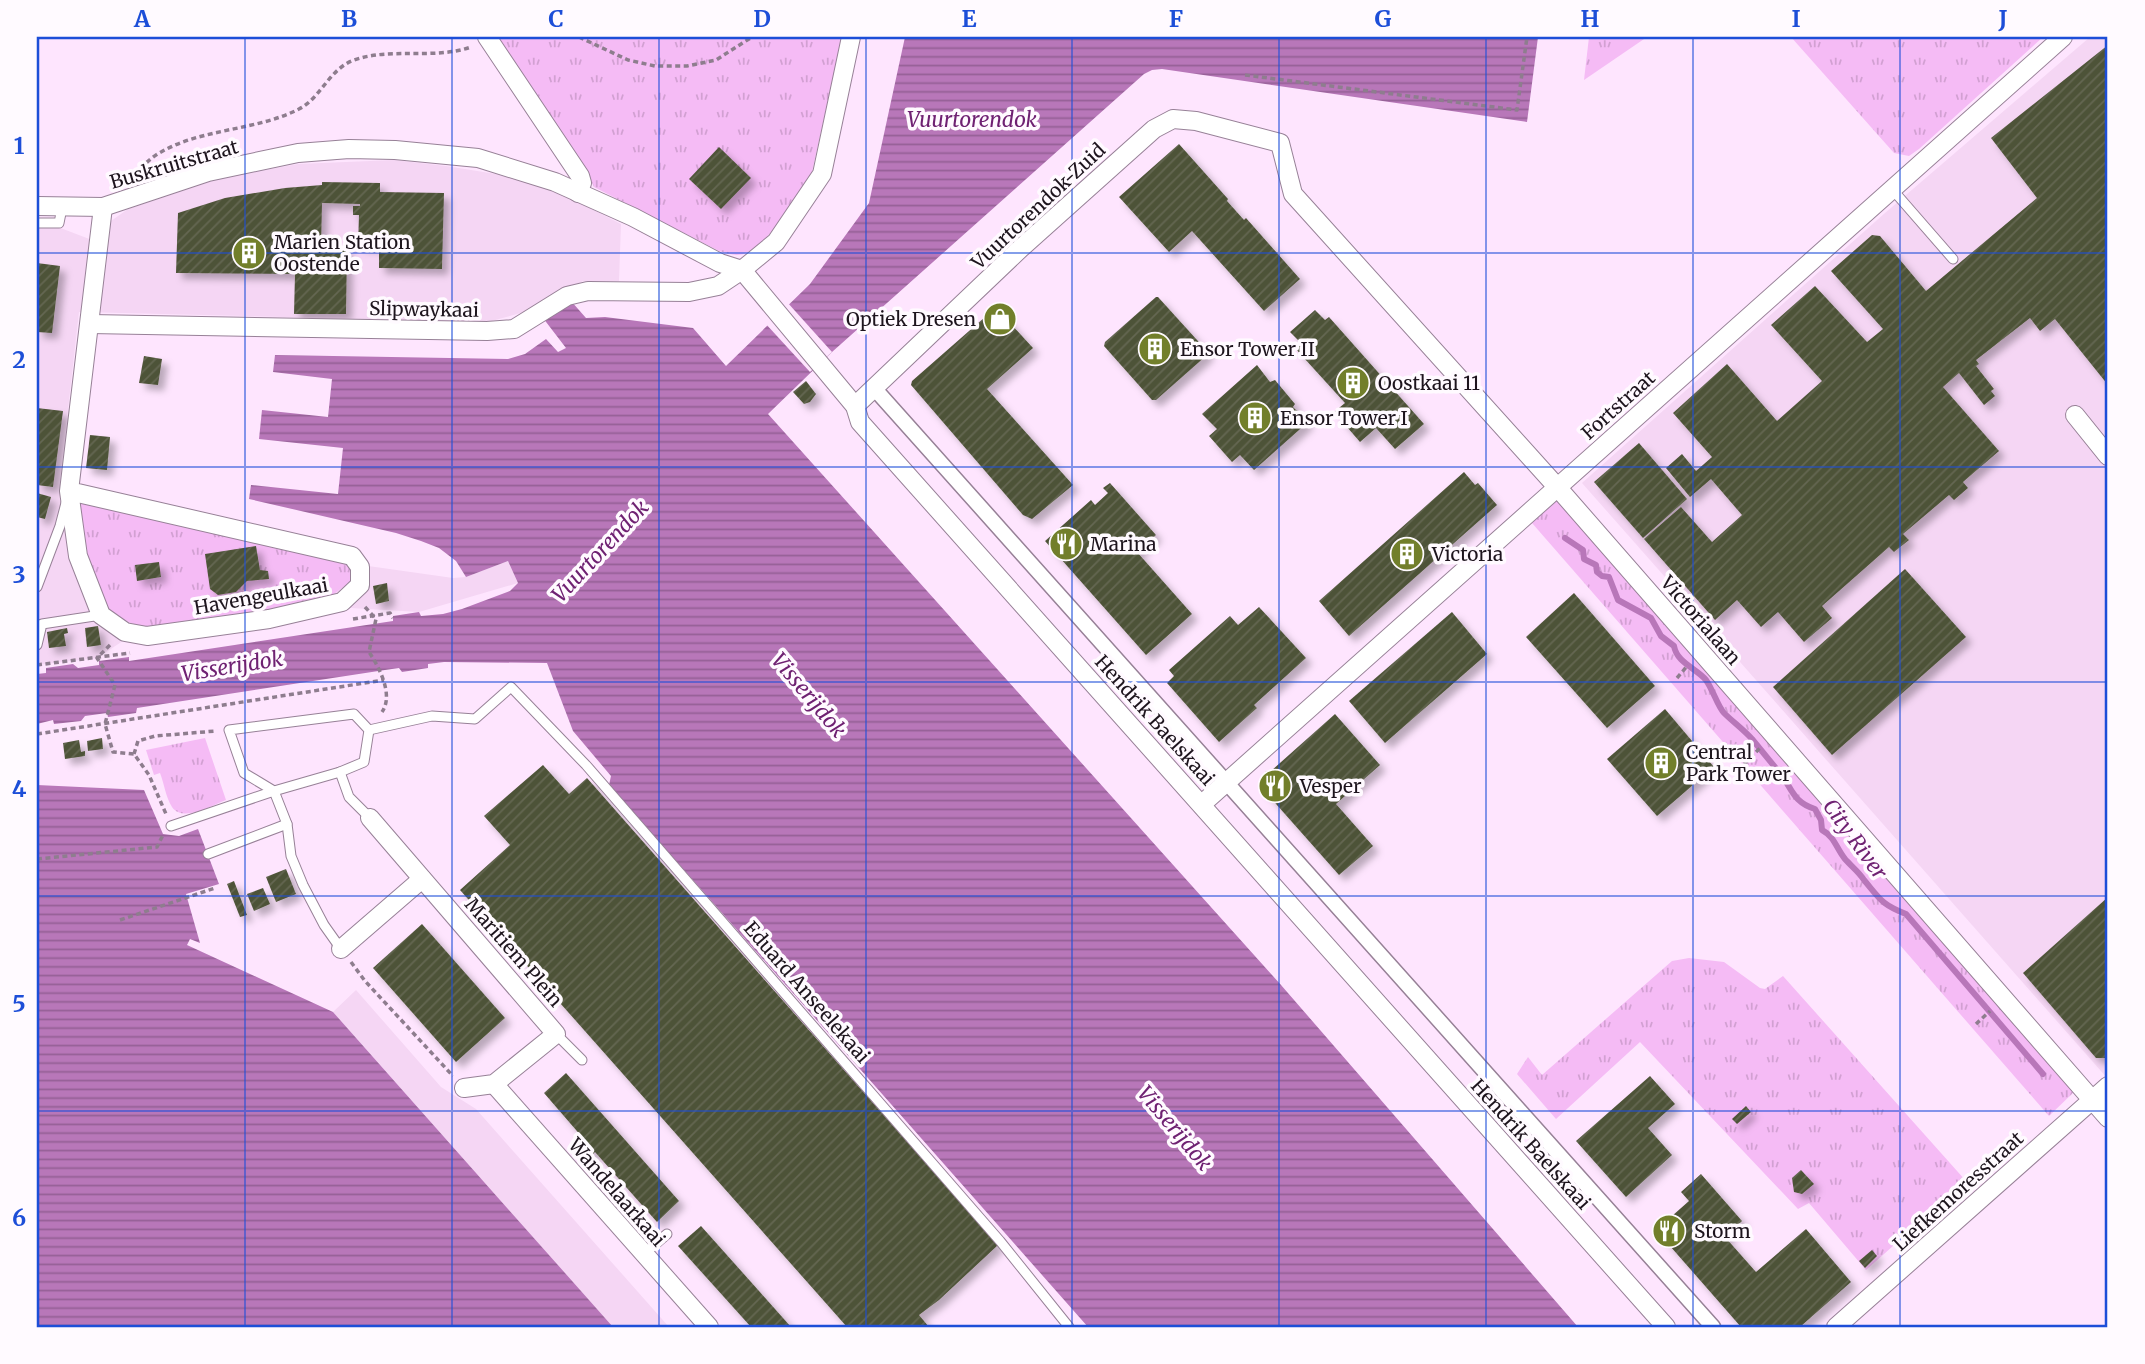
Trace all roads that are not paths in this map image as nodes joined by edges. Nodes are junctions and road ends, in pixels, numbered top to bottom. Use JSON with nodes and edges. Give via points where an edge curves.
{"nodes":[{"id":1,"x":852,"y":37,"type":"edge"},
{"id":2,"x":2063,"y":37,"type":"edge"},
{"id":3,"x":488,"y":39,"type":"edge"},
{"id":4,"x":1280,"y":143,"type":"joint"},
{"id":5,"x":1892,"y":189,"type":"junction"},
{"id":6,"x":578,"y":193,"type":"junction"},
{"id":7,"x":37,"y":206,"type":"edge"},
{"id":8,"x":103,"y":207,"type":"junction"},
{"id":9,"x":62,"y":208,"type":"junction"},
{"id":10,"x":37,"y":223,"type":"edge"},
{"id":11,"x":1953,"y":259,"type":"dead end"},
{"id":12,"x":742,"y":270,"type":"junction"},
{"id":13,"x":90,"y":324,"type":"junction"},
{"id":14,"x":874,"y":388,"type":"junction"},
{"id":15,"x":855,"y":406,"type":"junction"},
{"id":16,"x":2075,"y":415,"type":"dead end"},
{"id":17,"x":2108,"y":456,"type":"edge"},
{"id":18,"x":1558,"y":488,"type":"junction"},
{"id":19,"x":69,"y":491,"type":"junction"},
{"id":20,"x":37,"y":587,"type":"edge"},
{"id":21,"x":101,"y":615,"type":"junction"},
{"id":22,"x":37,"y":645,"type":"edge"},
{"id":23,"x":369,"y":730,"type":"junction"},
{"id":24,"x":340,"y":772,"type":"junction"},
{"id":25,"x":1227,"y":782,"type":"junction"},
{"id":26,"x":274,"y":791,"type":"junction"},
{"id":27,"x":1202,"y":804,"type":"junction"},
{"id":28,"x":370,"y":818,"type":"joint"},
{"id":29,"x":287,"y":824,"type":"junction"},
{"id":30,"x":171,"y":826,"type":"road end"},
{"id":31,"x":208,"y":854,"type":"dead end"},
{"id":32,"x":422,"y":879,"type":"junction"},
{"id":33,"x":341,"y":949,"type":"joint"},
{"id":34,"x":556,"y":1034,"type":"junction"},
{"id":35,"x":582,"y":1060,"type":"dead end"},
{"id":36,"x":494,"y":1084,"type":"junction"},
{"id":37,"x":2108,"y":1086,"type":"edge"},
{"id":38,"x":464,"y":1088,"type":"road end"},
{"id":39,"x":2093,"y":1099,"type":"junction"},
{"id":40,"x":2108,"y":1118,"type":"edge"},
{"id":41,"x":667,"y":1234,"type":"dead end"},
{"id":42,"x":644,"y":1254,"type":"junction"},
{"id":43,"x":709,"y":1327,"type":"edge"},
{"id":44,"x":1069,"y":1327,"type":"edge"},
{"id":45,"x":1666,"y":1327,"type":"edge"},
{"id":46,"x":1713,"y":1327,"type":"edge"},
{"id":47,"x":1836,"y":1327,"type":"edge"}],
"edges":[{"from":1,"to":12,"type":"street","name":"Slipwaykaai","via":[[822,174],[776,242]]},
{"from":2,"to":5,"type":"street","name":"Fortstraat"},
{"from":3,"to":6,"type":"street","via":[[580,176]]},
{"from":4,"to":14,"type":"street","name":"Vuurtorendok-Zuid","via":[[1196,121],[1173,119],[1154,129]]},
{"from":4,"to":18,"type":"street","name":"Victorialaan","via":[[1293,194]]},
{"from":5,"to":11,"type":"lane"},
{"from":5,"to":18,"type":"street","name":"Fortstraat"},
{"from":6,"to":8,"type":"street","name":"Buskruitstraat","via":[[478,158],[349,149],[298,153],[208,173]]},
{"from":6,"to":12,"type":"street","name":"Hendrik Baelskaai"},
{"from":7,"to":9,"type":"street"},
{"from":8,"to":9,"type":"street"},
{"from":8,"to":13,"type":"street","name":"Buskruitstraat"},
{"from":9,"to":10,"type":"lane","via":[[59,223]]},
{"from":12,"to":13,"type":"street","name":"Slipwaykaai","via":[[718,286],[689,292],[588,290],[567,296],[514,329]]},
{"from":12,"to":15,"type":"street","name":"Hendrik Baelskaai"},
{"from":13,"to":19,"type":"street","name":"Buskruitstraat"},
{"from":14,"to":15,"type":"street","name":"Vuurtorendok-Zuid"},
{"from":14,"to":25,"type":"street","name":"Hendrik Baelskaai"},
{"from":15,"to":27,"type":"street","name":"Hendrik Baelskaai","via":[[860,422]]},
{"from":16,"to":17,"type":"street"},
{"from":18,"to":25,"type":"street","name":"Fortstraat"},
{"from":18,"to":39,"type":"street","name":"Victorialaan"},
{"from":19,"to":20,"type":"lane"},
{"from":19,"to":21,"type":"street","via":[[78,556]]},
{"from":19,"to":21,"type":"street","name":"Havengeulkaai","via":[[352,556],[360,567],[360,585],[342,602],[269,619],[147,636],[125,632]]},
{"from":21,"to":22,"type":"lane","via":[[42,624]]},
{"from":23,"to":24,"type":"lane","via":[[364,762]]},
{"from":23,"to":26,"type":"lane","via":[[354,714],[229,730],[244,773]]},
{"from":23,"to":44,"type":"lane","name":"Eduard Anseelekaai","via":[[432,716],[475,719],[511,687],[622,806],[1000,1241]]},
{"from":24,"to":26,"type":"lane"},
{"from":24,"to":28,"type":"lane","via":[[349,797]]},
{"from":25,"to":27,"type":"street","name":"Fortstraat"},
{"from":25,"to":46,"type":"street","name":"Hendrik Baelskaai"},
{"from":26,"to":29,"type":"lane"},
{"from":26,"to":30,"type":"lane"},
{"from":27,"to":45,"type":"street","name":"Hendrik Baelskaai"},
{"from":28,"to":32,"type":"street","name":"Maritiem Plein"},
{"from":29,"to":31,"type":"lane"},
{"from":29,"to":33,"type":"lane","via":[[291,856],[303,885]]},
{"from":32,"to":33,"type":"street"},
{"from":32,"to":34,"type":"street","name":"Maritiem Plein"},
{"from":34,"to":35,"type":"lane"},
{"from":34,"to":36,"type":"street","name":"Maritiem Plein"},
{"from":36,"to":38,"type":"street"},
{"from":36,"to":42,"type":"street","name":"Wandelaarkaai"},
{"from":37,"to":39,"type":"street","name":"Liefkemoresstraat"},
{"from":39,"to":40,"type":"street","name":"Victorialaan"},
{"from":39,"to":47,"type":"street","name":"Liefkemoresstraat"},
{"from":41,"to":42,"type":"lane"},
{"from":42,"to":43,"type":"street","name":"Wandelaarkaai"}]}
